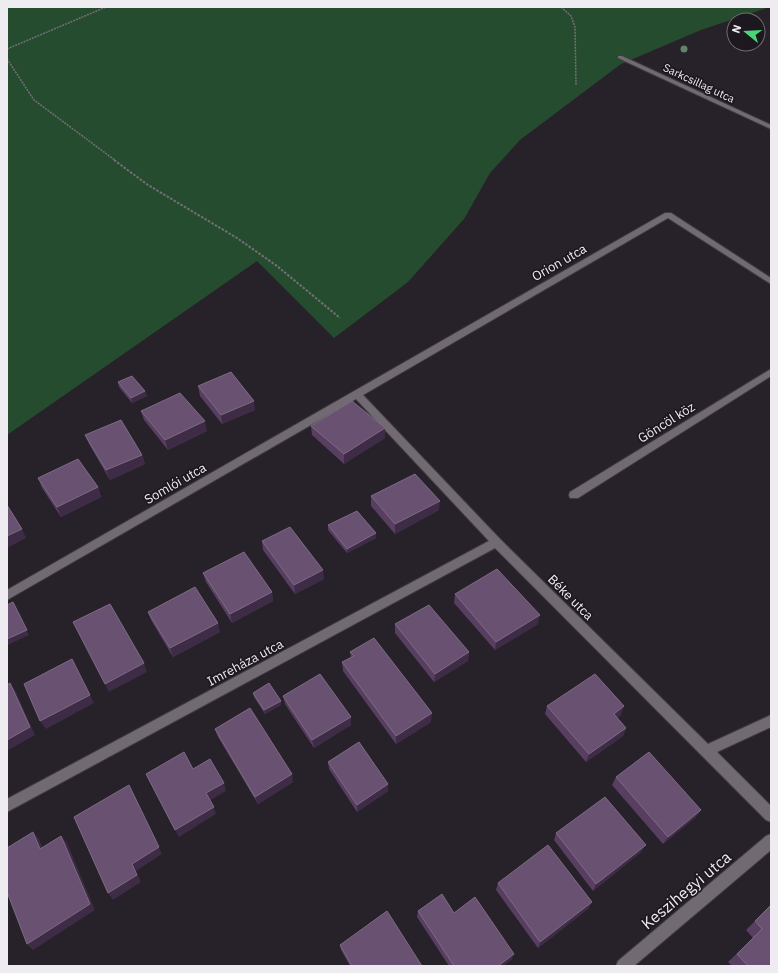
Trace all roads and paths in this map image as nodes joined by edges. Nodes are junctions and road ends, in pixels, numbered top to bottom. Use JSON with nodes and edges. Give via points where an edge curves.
{"nodes":[{"id":1,"x":106,"y":7,"type":"edge"},
{"id":2,"x":561,"y":7,"type":"edge"},
{"id":3,"x":7,"y":49,"type":"edge"},
{"id":4,"x":620,"y":57,"type":"dead end"},
{"id":5,"x":7,"y":59,"type":"edge"},
{"id":6,"x":576,"y":86,"type":"dead end"},
{"id":7,"x":771,"y":127,"type":"edge"},
{"id":8,"x":771,"y":282,"type":"edge"},
{"id":9,"x":340,"y":318,"type":"dead end"},
{"id":10,"x":771,"y":372,"type":"edge"},
{"id":11,"x":356,"y":393,"type":"junction"},
{"id":12,"x":574,"y":495,"type":"dead end"},
{"id":13,"x":496,"y":542,"type":"junction"},
{"id":14,"x":7,"y":595,"type":"edge"},
{"id":15,"x":771,"y":721,"type":"edge"},
{"id":16,"x":706,"y":751,"type":"junction"},
{"id":17,"x":7,"y":806,"type":"edge"},
{"id":18,"x":771,"y":815,"type":"edge"},
{"id":19,"x":771,"y":841,"type":"edge"},
{"id":20,"x":623,"y":966,"type":"edge"}],
"edges":[{"from":1,"to":3,"type":"path"},
{"from":2,"to":6,"type":"path","via":[[575,24]]},
{"from":4,"to":7,"type":"street","name":"Sarkcsillag utca"},
{"from":5,"to":9,"type":"path","via":[[34,100],[148,185],[237,238]]},
{"from":8,"to":11,"type":"street","name":"Orion utca","via":[[668,215]]},
{"from":10,"to":12,"type":"street","name":"Göncöl köz"},
{"from":11,"to":13,"type":"street","name":"Béke utca"},
{"from":11,"to":14,"type":"street","name":"Somlói utca"},
{"from":13,"to":16,"type":"street","name":"Béke utca"},
{"from":13,"to":17,"type":"street","name":"Imreháza utca"},
{"from":15,"to":16,"type":"street"},
{"from":16,"to":18,"type":"street","name":"Béke utca"},
{"from":19,"to":20,"type":"street","name":"Keszihegyi utca"}]}
